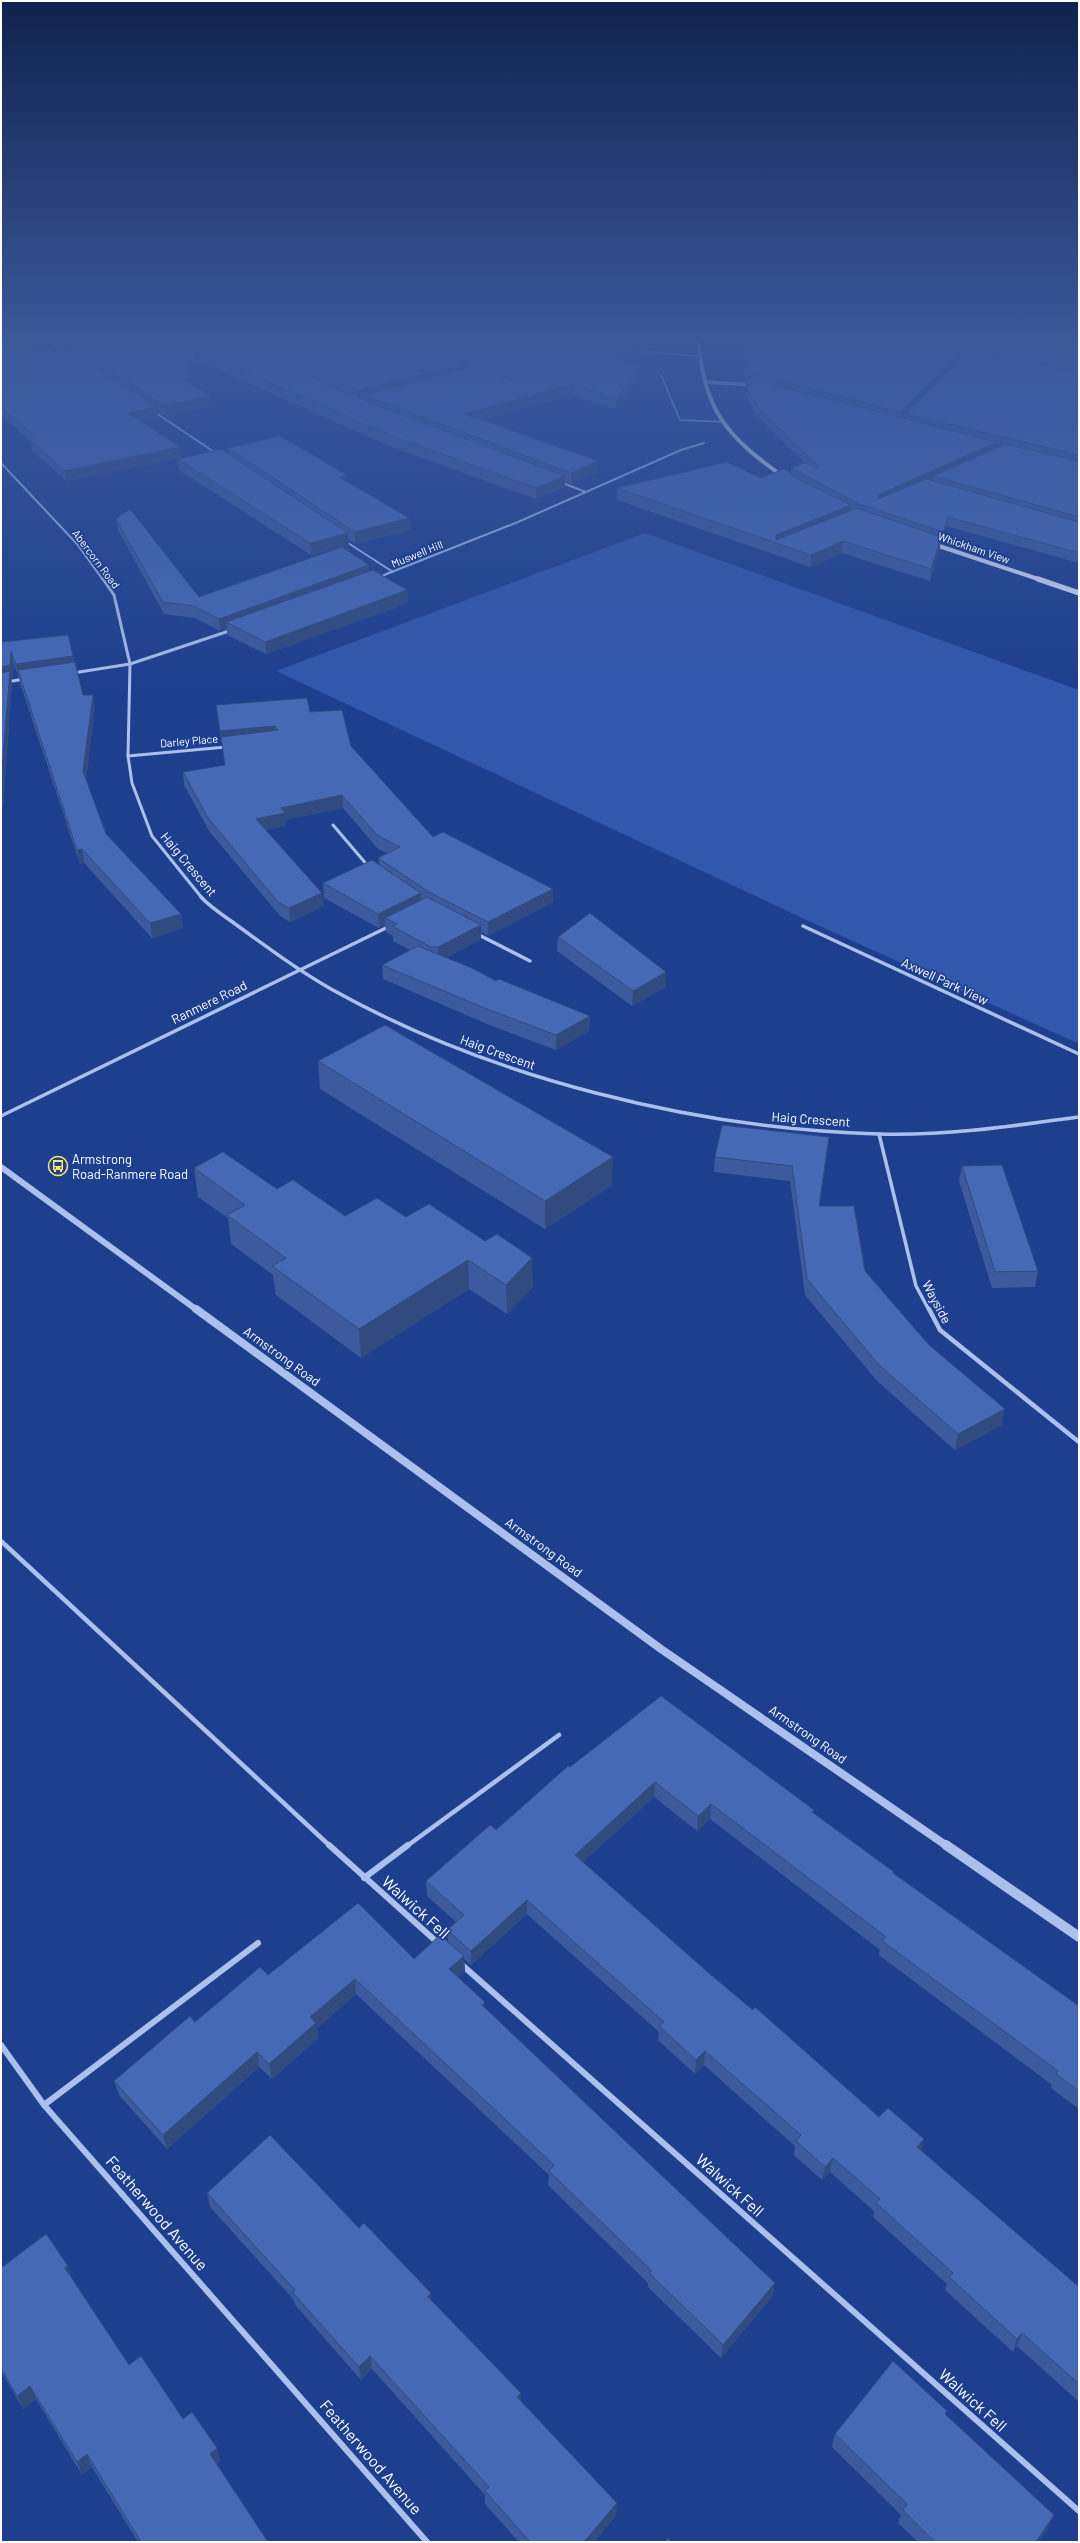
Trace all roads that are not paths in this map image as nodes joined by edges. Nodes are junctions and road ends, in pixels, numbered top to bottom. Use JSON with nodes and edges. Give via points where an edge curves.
{"nodes":[{"id":1,"x":670,"y":455,"type":"edge"},
{"id":2,"x":753,"y":455,"type":"edge"},
{"id":3,"x":1,"y":463,"type":"edge"},
{"id":4,"x":556,"y":481,"type":"edge"},
{"id":5,"x":793,"y":483,"type":"edge"},
{"id":6,"x":586,"y":492,"type":"junction"},
{"id":7,"x":341,"y":538,"type":"edge"},
{"id":8,"x":927,"y":542,"type":"edge"},
{"id":9,"x":393,"y":572,"type":"junction"},
{"id":10,"x":372,"y":580,"type":"edge"},
{"id":11,"x":1079,"y":593,"type":"edge"},
{"id":12,"x":240,"y":627,"type":"edge"},
{"id":13,"x":130,"y":664,"type":"junction"},
{"id":14,"x":70,"y":673,"type":"edge"},
{"id":15,"x":32,"y":678,"type":"edge"},
{"id":16,"x":1,"y":683,"type":"edge"},
{"id":17,"x":230,"y":747,"type":"edge"},
{"id":18,"x":128,"y":756,"type":"junction"},
{"id":19,"x":333,"y":825,"type":"dead end"},
{"id":20,"x":372,"y":869,"type":"edge"},
{"id":21,"x":393,"y":924,"type":"edge"},
{"id":22,"x":803,"y":926,"type":"dead end"},
{"id":23,"x":475,"y":933,"type":"edge"},
{"id":24,"x":530,"y":961,"type":"dead end"},
{"id":25,"x":297,"y":970,"type":"junction"},
{"id":26,"x":1079,"y":1054,"type":"edge"},
{"id":27,"x":1,"y":1116,"type":"edge"},
{"id":28,"x":1079,"y":1117,"type":"edge"},
{"id":29,"x":879,"y":1134,"type":"junction"},
{"id":30,"x":1,"y":1167,"type":"edge"},
{"id":31,"x":1079,"y":1442,"type":"edge"},
{"id":32,"x":1,"y":1541,"type":"edge"},
{"id":33,"x":559,"y":1735,"type":"dead end"},
{"id":34,"x":364,"y":1878,"type":"junction"},
{"id":35,"x":1079,"y":1937,"type":"edge"},
{"id":36,"x":258,"y":1943,"type":"dead end"},
{"id":37,"x":442,"y":1947,"type":"edge"},
{"id":38,"x":454,"y":1957,"type":"edge"},
{"id":39,"x":1,"y":2045,"type":"edge"},
{"id":40,"x":44,"y":2105,"type":"junction"},
{"id":41,"x":1079,"y":2511,"type":"edge"},
{"id":42,"x":427,"y":2542,"type":"edge"}],
"edges":[{"from":1,"to":6,"type":"street","name":"Muswell Hill"},
{"from":2,"to":5,"type":"main road"},
{"from":3,"to":13,"type":"street","name":"Abercorn Road","via":[[77,544],[114,595]]},
{"from":4,"to":6,"type":"street"},
{"from":6,"to":9,"type":"street","name":"Muswell Hill"},
{"from":7,"to":9,"type":"street"},
{"from":8,"to":11,"type":"main road","name":"Whickham View"},
{"from":9,"to":10,"type":"street","name":"Muswell Hill"},
{"from":12,"to":13,"type":"street"},
{"from":13,"to":14,"type":"street"},
{"from":13,"to":18,"type":"street","name":"Haig Crescent"},
{"from":15,"to":16,"type":"street"},
{"from":17,"to":18,"type":"street","name":"Darley Place"},
{"from":18,"to":25,"type":"street","name":"Haig Crescent","via":[[132,783],[152,836],[205,901]]},
{"from":19,"to":20,"type":"street"},
{"from":21,"to":25,"type":"street","name":"Ranmere Road"},
{"from":22,"to":26,"type":"street","name":"Axwell Park View"},
{"from":23,"to":24,"type":"street"},
{"from":25,"to":27,"type":"street","name":"Ranmere Road"},
{"from":25,"to":29,"type":"street","name":"Haig Crescent","via":[[377,1015],[513,1070],[618,1098],[748,1124]]},
{"from":28,"to":29,"type":"street","name":"Haig Crescent","via":[[981,1130]]},
{"from":29,"to":31,"type":"street","name":"Wayside","via":[[916,1286],[940,1330]]},
{"from":30,"to":35,"type":"street","name":"Armstrong Road","via":[[661,1649]]},
{"from":32,"to":34,"type":"street","name":"Walwick Fell"},
{"from":33,"to":34,"type":"street","name":"Walwick Fell"},
{"from":34,"to":37,"type":"street","name":"Walwick Fell"},
{"from":36,"to":40,"type":"street"},
{"from":38,"to":41,"type":"street","name":"Walwick Fell"},
{"from":39,"to":40,"type":"street","name":"Featherwood Avenue"},
{"from":40,"to":42,"type":"street","name":"Featherwood Avenue"}]}
